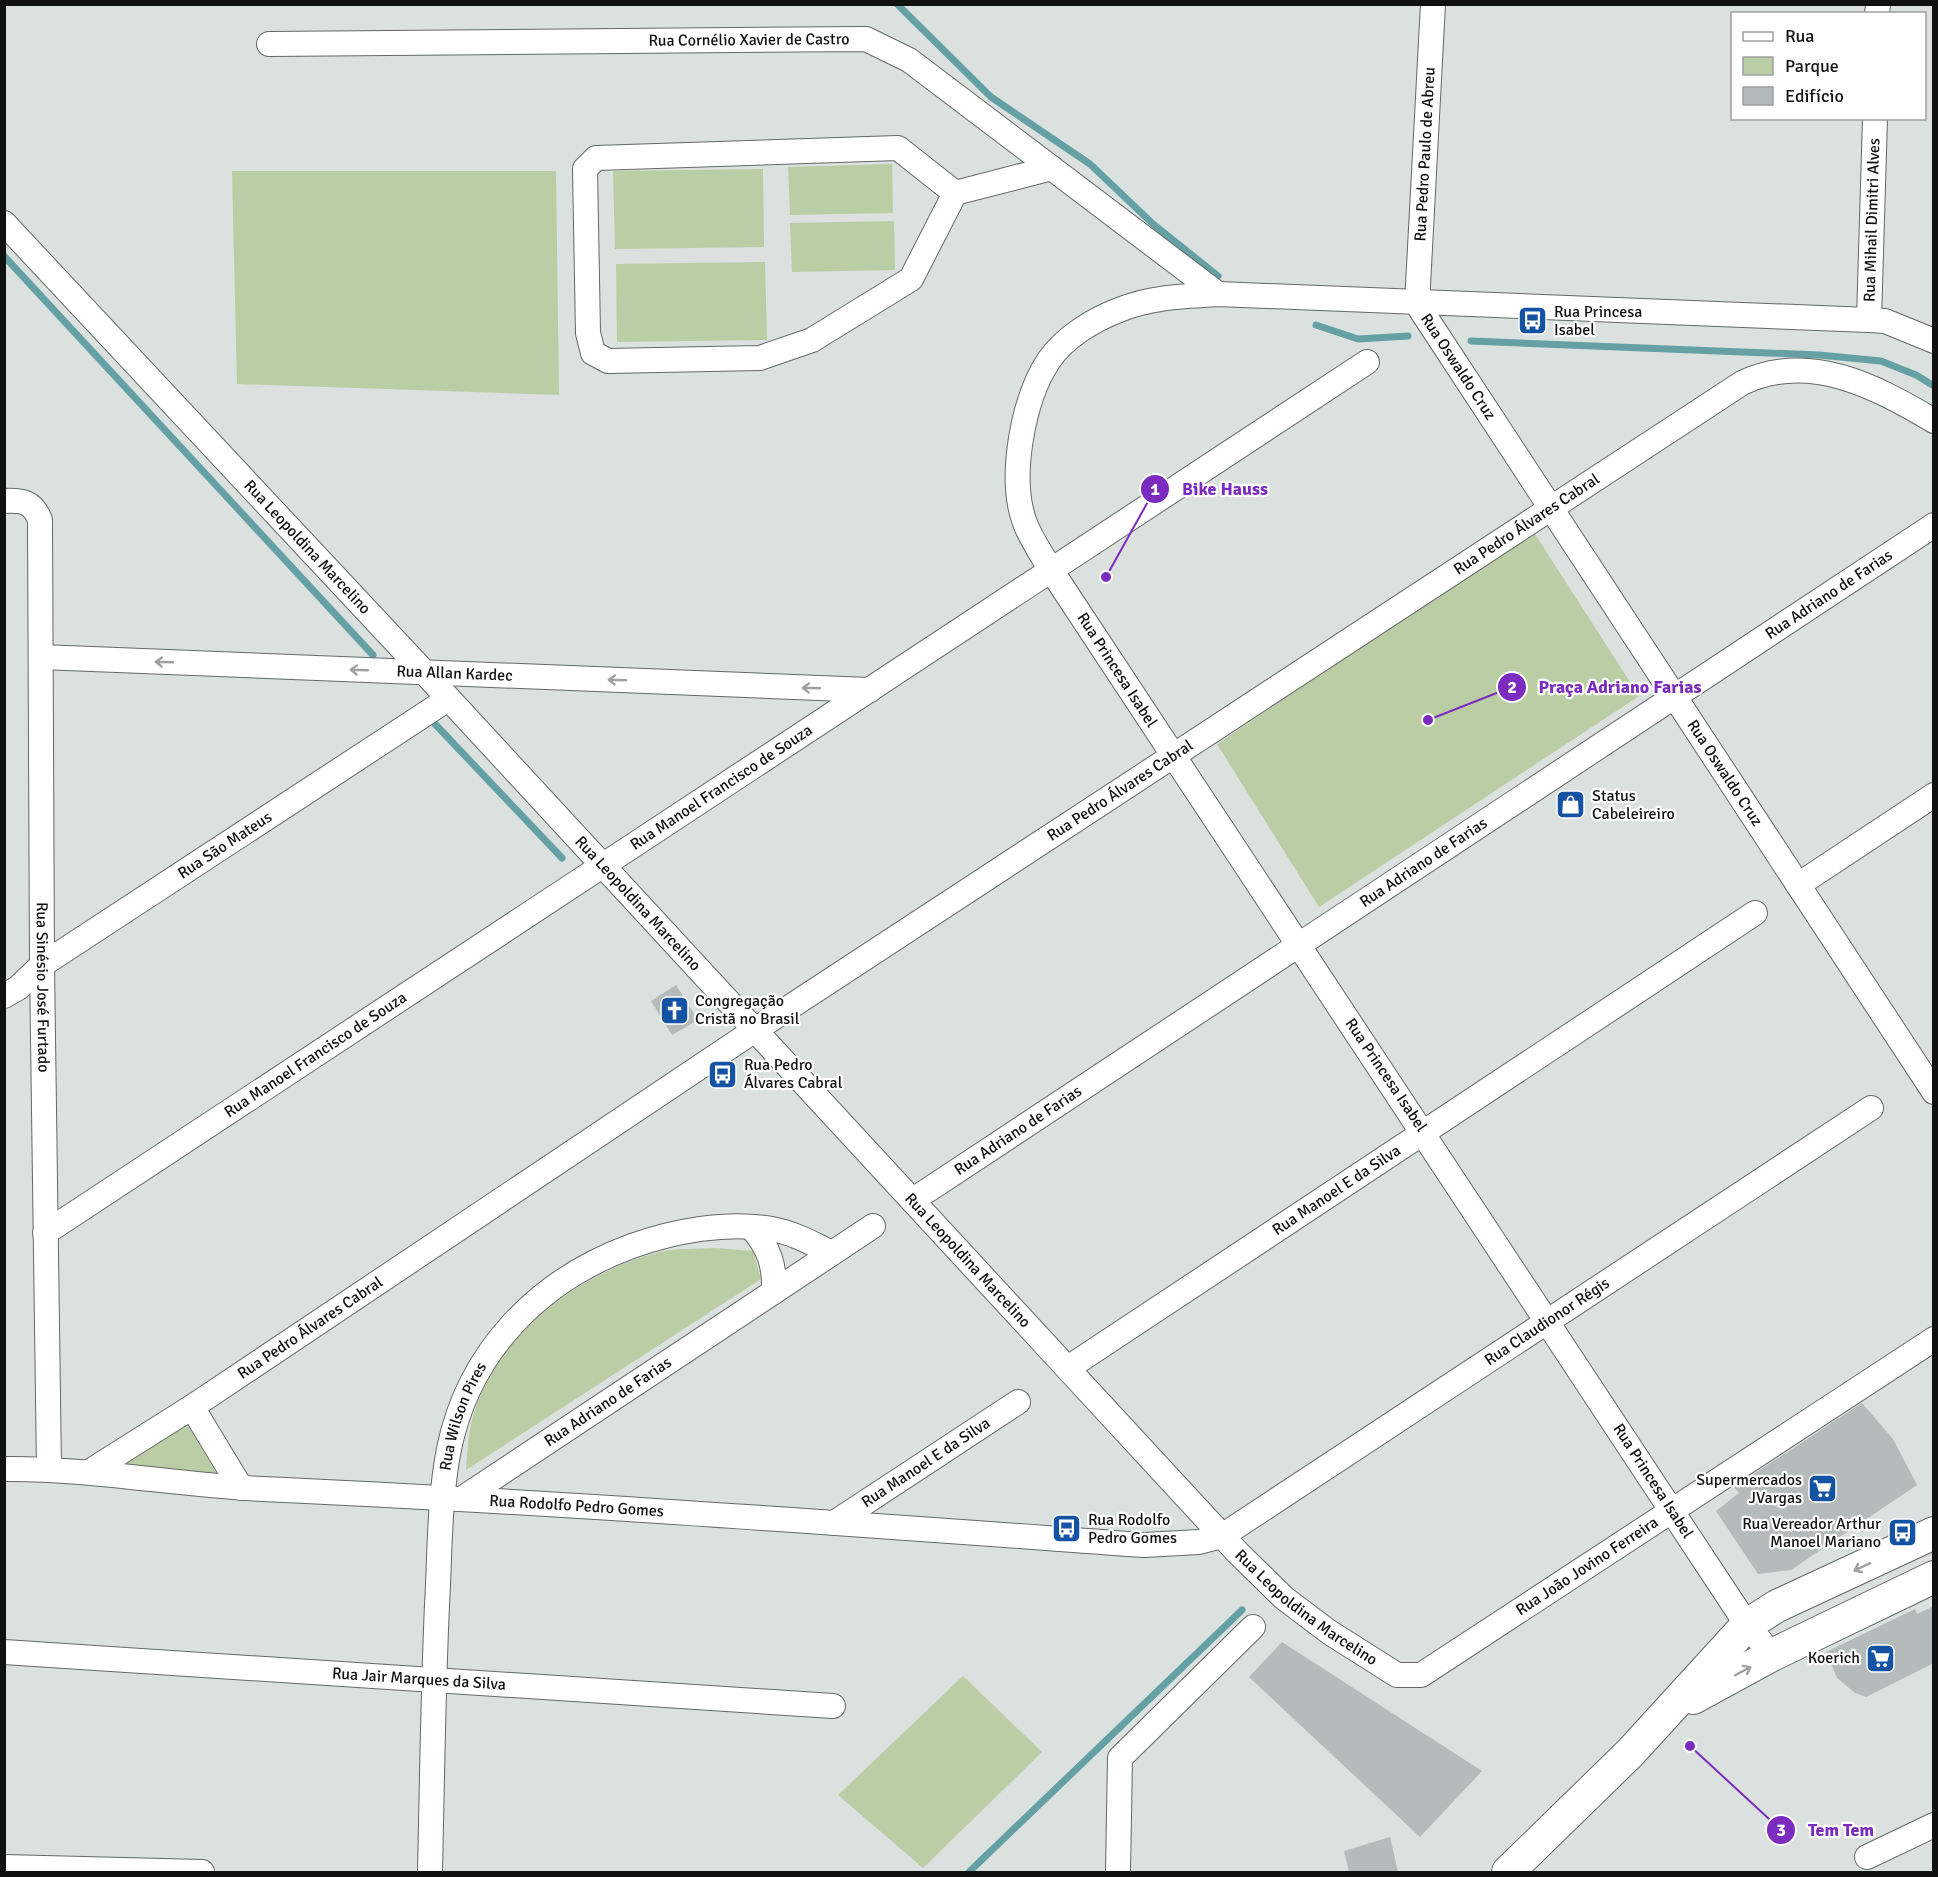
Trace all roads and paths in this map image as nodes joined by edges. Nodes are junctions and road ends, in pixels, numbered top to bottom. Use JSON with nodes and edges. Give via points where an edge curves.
{"nodes":[{"id":1,"x":1433,"y":4,"type":"edge"},
{"id":2,"x":269,"y":44,"type":"dead end"},
{"id":3,"x":1875,"y":120,"type":"edge"},
{"id":4,"x":1052,"y":168,"type":"junction"},
{"id":5,"x":955,"y":193,"type":"junction"},
{"id":6,"x":4,"y":223,"type":"edge"},
{"id":7,"x":1218,"y":294,"type":"junction"},
{"id":8,"x":1417,"y":304,"type":"junction"},
{"id":9,"x":1877,"y":321,"type":"junction"},
{"id":10,"x":1934,"y":322,"type":"edge"},
{"id":11,"x":1934,"y":340,"type":"edge"},
{"id":12,"x":1367,"y":363,"type":"dead end"},
{"id":13,"x":1934,"y":421,"type":"edge"},
{"id":14,"x":4,"y":501,"type":"edge"},
{"id":15,"x":1550,"y":507,"type":"junction"},
{"id":16,"x":1934,"y":525,"type":"edge"},
{"id":17,"x":1052,"y":570,"type":"junction"},
{"id":18,"x":41,"y":657,"type":"junction"},
{"id":19,"x":425,"y":673,"type":"junction"},
{"id":20,"x":870,"y":690,"type":"junction"},
{"id":21,"x":1674,"y":696,"type":"junction"},
{"id":22,"x":448,"y":699,"type":"junction"},
{"id":23,"x":1173,"y":756,"type":"junction"},
{"id":24,"x":1934,"y":795,"type":"edge"},
{"id":25,"x":602,"y":866,"type":"junction"},
{"id":26,"x":1798,"y":885,"type":"junction"},
{"id":27,"x":1755,"y":913,"type":"dead end"},
{"id":28,"x":1298,"y":945,"type":"junction"},
{"id":29,"x":42,"y":965,"type":"junction"},
{"id":30,"x":4,"y":996,"type":"edge"},
{"id":31,"x":754,"y":1030,"type":"junction"},
{"id":32,"x":1930,"y":1077,"type":"edge"},
{"id":33,"x":1871,"y":1108,"type":"dead end"},
{"id":34,"x":1425,"y":1132,"type":"junction"},
{"id":35,"x":913,"y":1200,"type":"junction"},
{"id":36,"x":873,"y":1226,"type":"dead end"},
{"id":37,"x":752,"y":1228,"type":"junction"},
{"id":38,"x":45,"y":1233,"type":"junction"},
{"id":39,"x":832,"y":1253,"type":"junction"},
{"id":40,"x":774,"y":1292,"type":"junction"},
{"id":41,"x":1548,"y":1321,"type":"junction"},
{"id":42,"x":1934,"y":1339,"type":"edge"},
{"id":43,"x":1068,"y":1368,"type":"junction"},
{"id":44,"x":1018,"y":1402,"type":"dead end"},
{"id":45,"x":192,"y":1407,"type":"junction"},
{"id":46,"x":4,"y":1469,"type":"edge"},
{"id":47,"x":49,"y":1469,"type":"junction"},
{"id":48,"x":89,"y":1472,"type":"junction"},
{"id":49,"x":241,"y":1488,"type":"junction"},
{"id":50,"x":453,"y":1497,"type":"junction"},
{"id":51,"x":1674,"y":1512,"type":"junction"},
{"id":52,"x":834,"y":1523,"type":"junction"},
{"id":53,"x":1934,"y":1533,"type":"edge"},
{"id":54,"x":1222,"y":1536,"type":"junction"},
{"id":55,"x":1934,"y":1577,"type":"edge"},
{"id":56,"x":1747,"y":1624,"type":"junction"},
{"id":57,"x":1253,"y":1627,"type":"dead end"},
{"id":58,"x":4,"y":1652,"type":"edge"},
{"id":59,"x":1772,"y":1655,"type":"junction"},
{"id":60,"x":1422,"y":1675,"type":"joint"},
{"id":61,"x":434,"y":1680,"type":"junction"},
{"id":62,"x":833,"y":1706,"type":"dead end"},
{"id":63,"x":1673,"y":1708,"type":"junction"},
{"id":64,"x":1934,"y":1825,"type":"edge"},
{"id":65,"x":1867,"y":1857,"type":"dead end"},
{"id":66,"x":4,"y":1867,"type":"edge"},
{"id":67,"x":29,"y":1871,"type":"edge"},
{"id":68,"x":202,"y":1872,"type":"edge"},
{"id":69,"x":430,"y":1872,"type":"edge"},
{"id":70,"x":1118,"y":1872,"type":"edge"},
{"id":71,"x":1508,"y":1872,"type":"edge"}],
"edges":[{"from":1,"to":8,"type":"street","name":"Rua Pedro Paulo de Abreu"},
{"from":2,"to":4,"type":"street","name":"Rua Cornélio Xavier de Castro","via":[[866,39],[909,60]]},
{"from":3,"to":9,"type":"street","name":"Rua Mihail Dimitri Alves"},
{"from":4,"to":5,"type":"street"},
{"from":4,"to":7,"type":"street","name":"Rua Cornélio Xavier de Castro"},
{"from":5,"to":5,"type":"street","via":[[911,279],[812,340],[760,358],[608,361],[593,353],[588,333],[585,169],[596,158],[898,148]]},
{"from":6,"to":19,"type":"street","name":"Rua Leopoldina Marcelino"},
{"from":7,"to":8,"type":"street","name":"Rua Princesa Isabel"},
{"from":7,"to":17,"type":"street","name":"Rua Princesa Isabel","via":[[1161,298],[1120,309],[1079,331],[1050,359],[1039,378],[1022,431],[1019,483],[1024,522]]},
{"from":8,"to":9,"type":"street","name":"Rua Princesa Isabel"},
{"from":8,"to":15,"type":"street","name":"Rua Oswaldo Cruz"},
{"from":9,"to":10,"type":"street","name":"Rua Princesa Isabel"},
{"from":9,"to":11,"type":"street"},
{"from":12,"to":17,"type":"street","name":"Rua Manoel Francisco de Souza"},
{"from":13,"to":15,"type":"street","name":"Rua Pedro Álvares Cabral","via":[[1861,383],[1809,371],[1773,371],[1742,383]]},
{"from":14,"to":18,"type":"street","name":"Rua Sinésio José Furtado","via":[[25,501],[40,520]]},
{"from":15,"to":21,"type":"street","name":"Rua Oswaldo Cruz"},
{"from":15,"to":23,"type":"street","name":"Rua Pedro Álvares Cabral"},
{"from":16,"to":21,"type":"street","name":"Rua Adriano de Farias"},
{"from":17,"to":20,"type":"street","name":"Rua Manoel Francisco de Souza"},
{"from":17,"to":23,"type":"street","name":"Rua Princesa Isabel"},
{"from":19,"to":18,"type":"street","name":"Rua Allan Kardec","one_way":true},
{"from":18,"to":29,"type":"street","name":"Rua Sinésio José Furtado"},
{"from":20,"to":19,"type":"street","name":"Rua Allan Kardec","one_way":true},
{"from":19,"to":22,"type":"street","name":"Rua Leopoldina Marcelino"},
{"from":20,"to":25,"type":"street","name":"Rua Manoel Francisco de Souza"},
{"from":21,"to":26,"type":"street","name":"Rua Oswaldo Cruz"},
{"from":21,"to":28,"type":"street","name":"Rua Adriano de Farias"},
{"from":22,"to":25,"type":"street","name":"Rua Leopoldina Marcelino"},
{"from":22,"to":29,"type":"street","name":"Rua São Mateus"},
{"from":23,"to":28,"type":"street","name":"Rua Princesa Isabel"},
{"from":23,"to":31,"type":"street","name":"Rua Pedro Álvares Cabral"},
{"from":24,"to":26,"type":"street"},
{"from":25,"to":31,"type":"street","name":"Rua Leopoldina Marcelino"},
{"from":25,"to":38,"type":"street","name":"Rua Manoel Francisco de Souza"},
{"from":26,"to":32,"type":"street","name":"Rua Oswaldo Cruz"},
{"from":27,"to":34,"type":"street","name":"Rua Manoel E da Silva"},
{"from":28,"to":34,"type":"street","name":"Rua Princesa Isabel"},
{"from":28,"to":35,"type":"street","name":"Rua Adriano de Farias"},
{"from":29,"to":30,"type":"street","name":"Rua São Mateus"},
{"from":29,"to":38,"type":"street","name":"Rua Sinésio José Furtado"},
{"from":31,"to":35,"type":"street","name":"Rua Leopoldina Marcelino"},
{"from":31,"to":45,"type":"street","name":"Rua Pedro Álvares Cabral"},
{"from":33,"to":41,"type":"street","name":"Rua Claudionor Régis"},
{"from":34,"to":41,"type":"street","name":"Rua Princesa Isabel"},
{"from":34,"to":43,"type":"street","name":"Rua Manoel E da Silva"},
{"from":35,"to":43,"type":"street","name":"Rua Leopoldina Marcelino"},
{"from":36,"to":39,"type":"street","name":"Rua Adriano de Farias"},
{"from":37,"to":39,"type":"street","name":"Rua Wilson Pires","via":[[790,1234]]},
{"from":37,"to":40,"type":"street","via":[[770,1252]]},
{"from":37,"to":50,"type":"street","name":"Rua Wilson Pires","via":[[681,1232],[647,1241],[583,1268],[535,1301],[494,1345],[467,1389],[448,1450]]},
{"from":38,"to":47,"type":"street","name":"Rua Sinésio José Furtado"},
{"from":39,"to":40,"type":"street","name":"Rua Adriano de Farias"},
{"from":40,"to":50,"type":"street","name":"Rua Adriano de Farias"},
{"from":41,"to":51,"type":"street","name":"Rua Princesa Isabel"},
{"from":41,"to":54,"type":"street","name":"Rua Claudionor Régis"},
{"from":42,"to":51,"type":"street","name":"Rua João Jovino Ferreira"},
{"from":43,"to":54,"type":"street","name":"Rua Leopoldina Marcelino"},
{"from":44,"to":52,"type":"street","name":"Rua Manoel E da Silva"},
{"from":45,"to":48,"type":"street","name":"Rua Pedro Álvares Cabral"},
{"from":45,"to":49,"type":"street"},
{"from":46,"to":47,"type":"street","name":"Rua Rodolfo Pedro Gomes"},
{"from":47,"to":48,"type":"street","name":"Rua Rodolfo Pedro Gomes"},
{"from":48,"to":49,"type":"street","name":"Rua Rodolfo Pedro Gomes"},
{"from":49,"to":50,"type":"street","name":"Rua Rodolfo Pedro Gomes"},
{"from":50,"to":52,"type":"street","name":"Rua Rodolfo Pedro Gomes"},
{"from":50,"to":61,"type":"street","name":"Rua Wilson Pires"},
{"from":51,"to":56,"type":"street","name":"Rua Princesa Isabel"},
{"from":51,"to":60,"type":"street","name":"Rua João Jovino Ferreira"},
{"from":52,"to":54,"type":"street","name":"Rua Rodolfo Pedro Gomes","via":[[1144,1545],[1198,1542]]},
{"from":53,"to":56,"type":"main road","one_way":true,"via":[[1777,1606]]},
{"from":54,"to":60,"type":"street","name":"Rua Leopoldina Marcelino","via":[[1284,1598],[1329,1632],[1396,1676]]},
{"from":55,"to":59,"type":"main road"},
{"from":56,"to":59,"type":"street","name":"Rua Princesa Isabel"},
{"from":56,"to":63,"type":"main road"},
{"from":57,"to":70,"type":"street","via":[[1120,1758]]},
{"from":58,"to":61,"type":"street","name":"Rua Jair Marques da Silva"},
{"from":63,"to":59,"type":"main road","one_way":true},
{"from":61,"to":62,"type":"street","name":"Rua Jair Marques da Silva"},
{"from":61,"to":69,"type":"street","name":"Rua Wilson Pires"},
{"from":63,"to":71,"type":"main road"},
{"from":64,"to":65,"type":"street"},
{"from":66,"to":67,"type":"street"},
{"from":67,"to":68,"type":"street"}]}
